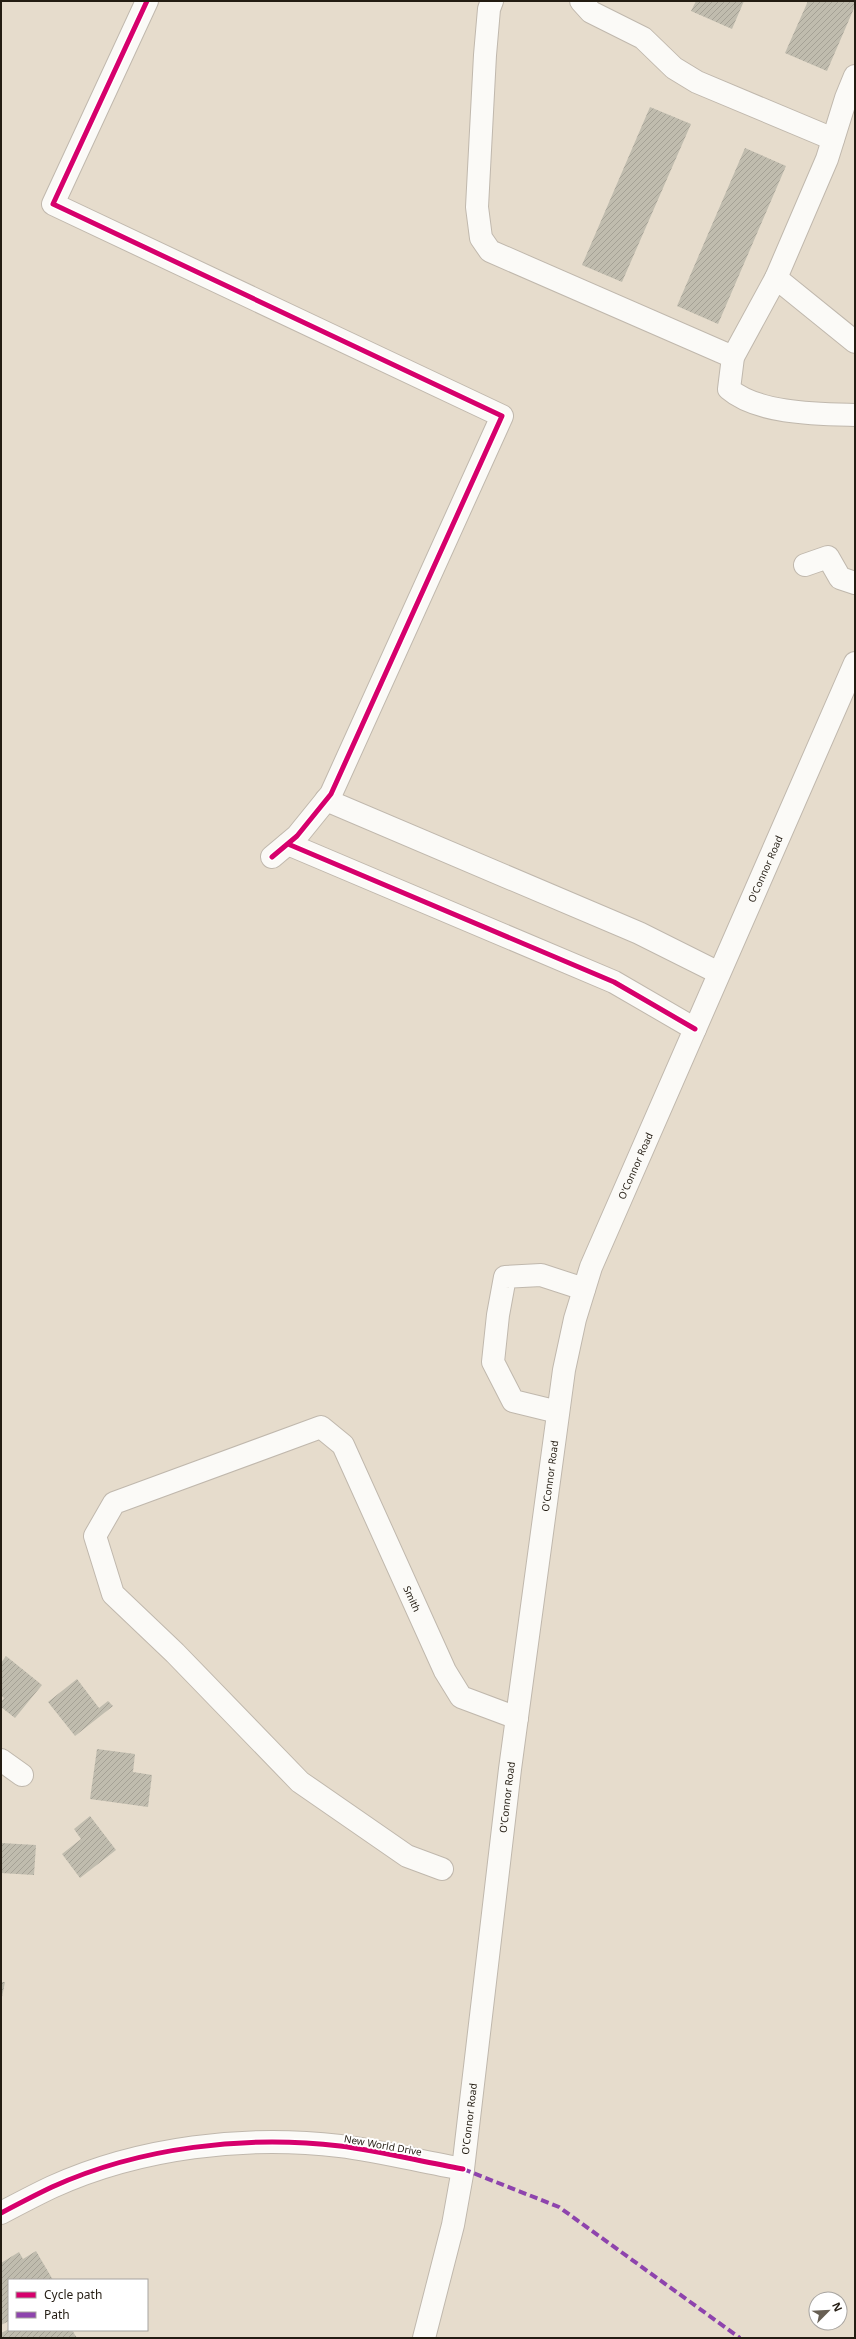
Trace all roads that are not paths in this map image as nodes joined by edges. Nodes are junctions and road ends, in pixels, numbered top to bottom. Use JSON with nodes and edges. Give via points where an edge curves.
{"nodes":[{"id":1,"x":147,"y":1,"type":"edge"},
{"id":2,"x":492,"y":1,"type":"edge"},
{"id":3,"x":581,"y":1,"type":"edge"},
{"id":4,"x":855,"y":76,"type":"edge"},
{"id":5,"x":833,"y":139,"type":"junction"},
{"id":6,"x":776,"y":278,"type":"junction"},
{"id":7,"x":855,"y":342,"type":"edge"},
{"id":8,"x":733,"y":357,"type":"junction"},
{"id":9,"x":855,"y":415,"type":"edge"},
{"id":10,"x":805,"y":565,"type":"dead end"},
{"id":11,"x":855,"y":583,"type":"edge"},
{"id":12,"x":855,"y":663,"type":"edge"},
{"id":13,"x":326,"y":800,"type":"junction"},
{"id":14,"x":719,"y":973,"type":"junction"},
{"id":15,"x":695,"y":1029,"type":"junction"},
{"id":16,"x":584,"y":1289,"type":"junction"},
{"id":17,"x":558,"y":1412,"type":"junction"},
{"id":18,"x":517,"y":1718,"type":"junction"},
{"id":19,"x":1,"y":1760,"type":"edge"},
{"id":20,"x":22,"y":1775,"type":"dead end"},
{"id":21,"x":442,"y":1869,"type":"dead end"},
{"id":22,"x":463,"y":2169,"type":"junction"},
{"id":23,"x":1,"y":2213,"type":"edge"},
{"id":24,"x":424,"y":2338,"type":"edge"}],
"edges":[{"from":1,"to":13,"type":"street","via":[[54,204],[502,416],[363,726]]},
{"from":2,"to":8,"type":"street","via":[[485,55],[477,207],[481,238],[490,251]]},
{"from":3,"to":5,"type":"street","via":[[591,12],[643,38],[674,68],[697,82]]},
{"from":4,"to":5,"type":"street"},
{"from":5,"to":6,"type":"street","via":[[827,159]]},
{"from":6,"to":7,"type":"street"},
{"from":6,"to":8,"type":"street"},
{"from":8,"to":9,"type":"street","via":[[729,389],[738,397],[755,404],[783,409],[818,414]]},
{"from":10,"to":11,"type":"street","via":[[828,557],[840,578]]},
{"from":12,"to":14,"type":"street","name":"O'Connor Road"},
{"from":13,"to":14,"type":"street","via":[[639,933]]},
{"from":13,"to":15,"type":"street","via":[[297,836],[280,850],[614,982]]},
{"from":14,"to":15,"type":"street","name":"O'Connor Road"},
{"from":15,"to":16,"type":"street","name":"O'Connor Road","via":[[591,1267]]},
{"from":16,"to":17,"type":"street","name":"O'Connor Road","via":[[575,1319]]},
{"from":16,"to":17,"type":"street","via":[[541,1275],[505,1277],[493,1362],[513,1402]]},
{"from":17,"to":18,"type":"street","name":"O'Connor Road"},
{"from":18,"to":21,"type":"street","name":"Smith","via":[[461,1697],[445,1671],[343,1445],[321,1427],[114,1503],[95,1536],[113,1594],[175,1653],[300,1782],[407,1856]]},
{"from":18,"to":22,"type":"street","name":"O'Connor Road"},
{"from":19,"to":20,"type":"street"},
{"from":22,"to":23,"type":"street","name":"New World Drive","via":[[341,2146],[282,2142],[229,2144],[176,2150],[105,2168],[53,2186]]},
{"from":22,"to":24,"type":"street","name":"O'Connor Road","via":[[453,2225]]}]}
